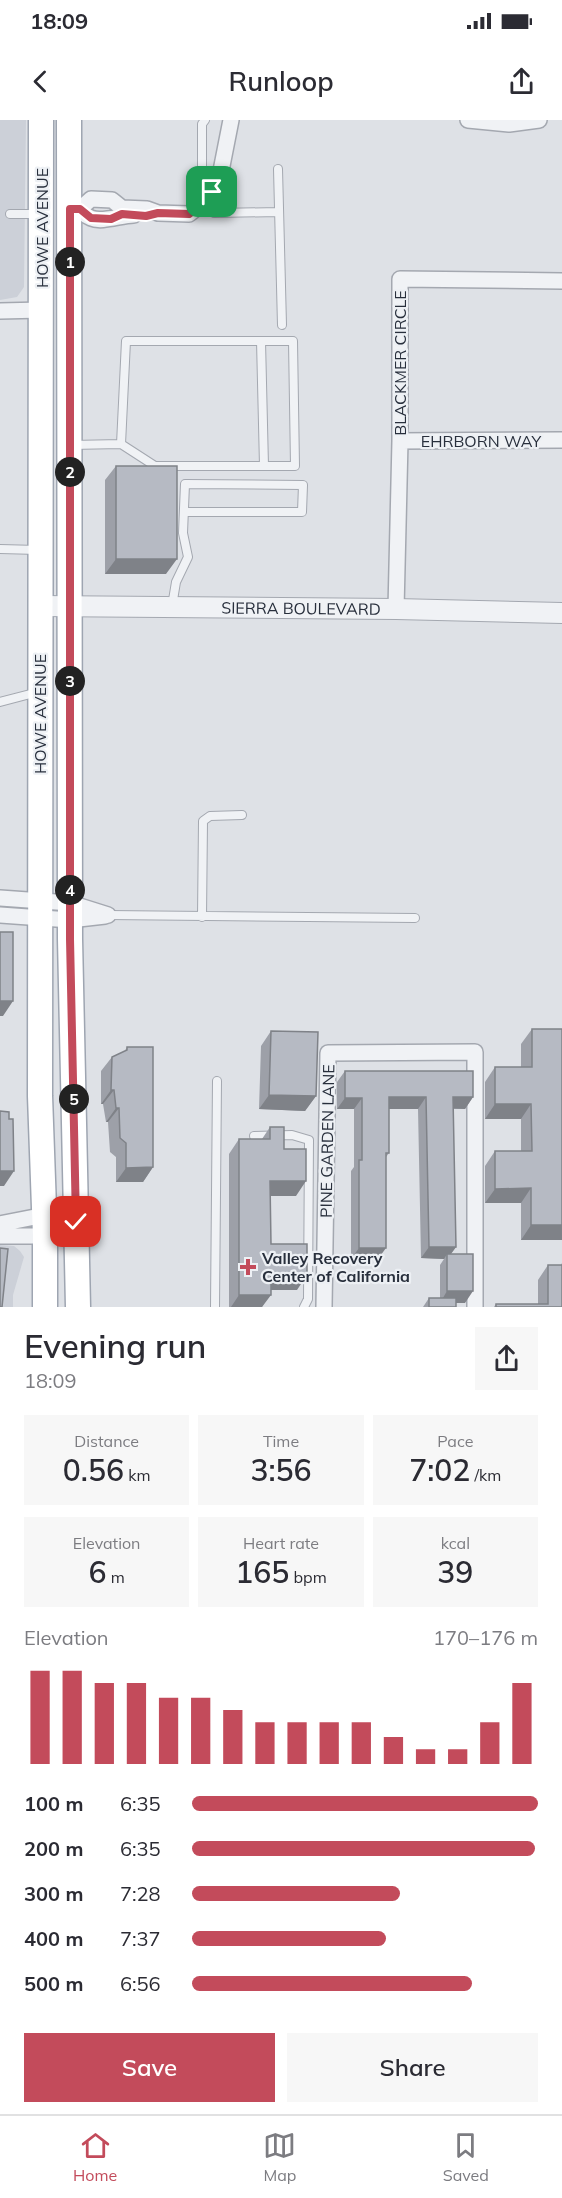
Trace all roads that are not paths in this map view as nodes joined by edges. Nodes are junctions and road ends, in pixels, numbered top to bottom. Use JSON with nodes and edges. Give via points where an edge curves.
{"nodes":[{"id":1,"x":41,"y":120,"type":"edge"},
{"id":2,"x":51,"y":120,"type":"edge"},
{"id":3,"x":69,"y":120,"type":"edge"},
{"id":4,"x":205,"y":120,"type":"edge"},
{"id":5,"x":231,"y":120,"type":"edge"},
{"id":6,"x":468,"y":120,"type":"edge"},
{"id":7,"x":535,"y":121,"type":"edge"},
{"id":8,"x":278,"y":169,"type":"dead end"},
{"id":9,"x":218,"y":182,"type":"junction"},
{"id":10,"x":203,"y":203,"type":"junction"},
{"id":11,"x":75,"y":209,"type":"junction"},
{"id":12,"x":279,"y":212,"type":"junction"},
{"id":13,"x":10,"y":214,"type":"dead end"},
{"id":14,"x":42,"y":214,"type":"junction"},
{"id":15,"x":562,"y":281,"type":"edge"},
{"id":16,"x":42,"y":310,"type":"junction"},
{"id":17,"x":0,"y":311,"type":"edge"},
{"id":18,"x":282,"y":325,"type":"dead end"},
{"id":19,"x":261,"y":341,"type":"junction"},
{"id":20,"x":562,"y":440,"type":"edge"},
{"id":21,"x":400,"y":441,"type":"junction"},
{"id":22,"x":121,"y":444,"type":"junction"},
{"id":23,"x":70,"y":447,"type":"junction"},
{"id":24,"x":264,"y":466,"type":"junction"},
{"id":25,"x":184,"y":512,"type":"junction"},
{"id":26,"x":0,"y":549,"type":"edge"},
{"id":27,"x":40,"y":550,"type":"junction"},
{"id":28,"x":39,"y":606,"type":"junction"},
{"id":29,"x":69,"y":607,"type":"junction"},
{"id":30,"x":172,"y":607,"type":"junction"},
{"id":31,"x":396,"y":609,"type":"junction"},
{"id":32,"x":562,"y":613,"type":"edge"},
{"id":33,"x":40,"y":692,"type":"junction"},
{"id":34,"x":0,"y":702,"type":"edge"},
{"id":35,"x":242,"y":814,"type":"dead end"},
{"id":36,"x":0,"y":898,"type":"edge"},
{"id":37,"x":40,"y":910,"type":"junction"},
{"id":38,"x":70,"y":911,"type":"junction"},
{"id":39,"x":0,"y":915,"type":"edge"},
{"id":40,"x":108,"y":915,"type":"joint"},
{"id":41,"x":202,"y":917,"type":"junction"},
{"id":42,"x":415,"y":918,"type":"dead end"},
{"id":43,"x":216,"y":1080,"type":"dead end"},
{"id":44,"x":254,"y":1136,"type":"edge"},
{"id":45,"x":0,"y":1224,"type":"edge"},
{"id":46,"x":45,"y":1226,"type":"junction"},
{"id":47,"x":0,"y":1236,"type":"edge"},
{"id":48,"x":45,"y":1307,"type":"edge"},
{"id":49,"x":78,"y":1307,"type":"edge"},
{"id":50,"x":215,"y":1307,"type":"edge"},
{"id":51,"x":304,"y":1307,"type":"edge"},
{"id":52,"x":324,"y":1307,"type":"edge"},
{"id":53,"x":475,"y":1307,"type":"edge"}],
"edges":[{"from":1,"to":14,"type":"main road","name":"HOWE AVENUE"},
{"from":2,"to":11,"type":"main road","via":[[53,198],[59,207]]},
{"from":3,"to":11,"type":"main road","name":"HOWE AVENUE"},
{"from":4,"to":9,"type":"lane","via":[[202,172]]},
{"from":5,"to":9,"type":"street"},
{"from":6,"to":7,"type":"street","via":[[509,124]]},
{"from":8,"to":12,"type":"lane"},
{"from":9,"to":10,"type":"street"},
{"from":10,"to":11,"type":"street","via":[[189,214],[147,209],[122,211],[112,200],[91,199]]},
{"from":10,"to":12,"type":"lane","via":[[214,213]]},
{"from":11,"to":23,"type":"main road","name":"HOWE AVENUE"},
{"from":12,"to":18,"type":"lane"},
{"from":13,"to":14,"type":"lane"},
{"from":14,"to":16,"type":"main road","name":"HOWE AVENUE"},
{"from":15,"to":21,"type":"street","name":"BLACKMER CIRCLE","via":[[400,279]]},
{"from":16,"to":17,"type":"street"},
{"from":16,"to":23,"type":"main road","via":[[53,333],[53,424]]},
{"from":16,"to":27,"type":"main road","name":"HOWE AVENUE"},
{"from":19,"to":22,"type":"lane","via":[[126,341]]},
{"from":19,"to":24,"type":"lane"},
{"from":19,"to":24,"type":"lane","via":[[293,341],[296,466]]},
{"from":20,"to":21,"type":"street","name":"EHRBORN WAY"},
{"from":21,"to":31,"type":"street","name":"BLACKMER CIRCLE"},
{"from":22,"to":23,"type":"lane"},
{"from":22,"to":24,"type":"lane","via":[[154,466]]},
{"from":23,"to":29,"type":"main road","name":"HOWE AVENUE"},
{"from":25,"to":25,"type":"lane","via":[[185,484],[303,485],[302,512]]},
{"from":25,"to":30,"type":"lane","via":[[188,557],[176,582]]},
{"from":26,"to":27,"type":"lane"},
{"from":27,"to":28,"type":"main road","name":"HOWE AVENUE"},
{"from":28,"to":29,"type":"street","name":"SIERRA BOULEVARD"},
{"from":28,"to":33,"type":"main road","name":"HOWE AVENUE"},
{"from":29,"to":30,"type":"street","name":"SIERRA BOULEVARD"},
{"from":29,"to":38,"type":"main road","name":"HOWE AVENUE"},
{"from":30,"to":31,"type":"street","name":"SIERRA BOULEVARD"},
{"from":31,"to":32,"type":"street","name":"SIERRA BOULEVARD"},
{"from":33,"to":34,"type":"lane"},
{"from":33,"to":37,"type":"main road","name":"HOWE AVENUE"},
{"from":35,"to":41,"type":"lane","via":[[210,816],[203,821]]},
{"from":36,"to":37,"type":"street"},
{"from":37,"to":38,"type":"street"},
{"from":37,"to":39,"type":"street"},
{"from":37,"to":46,"type":"main road","name":"HOWE AVENUE"},
{"from":38,"to":40,"type":"street"},
{"from":38,"to":49,"type":"main road","name":"HOWE AVENUE"},
{"from":40,"to":41,"type":"lane"},
{"from":41,"to":42,"type":"lane"},
{"from":43,"to":50,"type":"lane"},
{"from":44,"to":51,"type":"lane","via":[[292,1135],[309,1140],[308,1299]]},
{"from":45,"to":46,"type":"street"},
{"from":46,"to":47,"type":"street"},
{"from":46,"to":48,"type":"main road","name":"HOWE AVENUE"},
{"from":52,"to":53,"type":"street","name":"PINE GARDEN LANE","via":[[328,1053],[475,1052]]}]}
